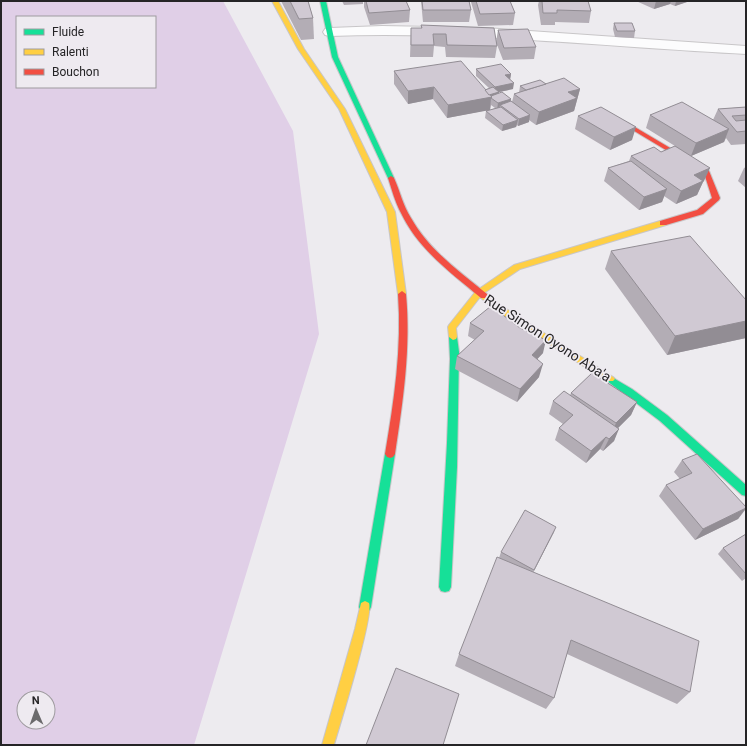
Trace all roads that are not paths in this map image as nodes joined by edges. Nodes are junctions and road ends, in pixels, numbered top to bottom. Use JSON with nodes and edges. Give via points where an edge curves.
{"nodes":[{"id":1,"x":275,"y":1,"type":"edge"},
{"id":2,"x":323,"y":1,"type":"edge"},
{"id":3,"x":330,"y":32,"type":"junction"},
{"id":4,"x":746,"y":50,"type":"edge"},
{"id":5,"x":628,"y":125,"type":"edge"},
{"id":6,"x":479,"y":293,"type":"junction"},
{"id":7,"x":746,"y":492,"type":"edge"},
{"id":8,"x":445,"y":587,"type":"dead end"},
{"id":9,"x":328,"y":745,"type":"edge"}],
"edges":[{"from":1,"to":9,"type":"street","via":[[301,49],[342,109],[391,212],[405,318],[397,413],[361,629]]},
{"from":2,"to":3,"type":"street","name":"Rue Simon Oyono Aba'a"},
{"from":3,"to":4,"type":"street","via":[[465,30],[640,45]]},
{"from":3,"to":6,"type":"street","name":"Rue Simon Oyono Aba'a","via":[[335,57],[389,173],[406,217],[418,236],[435,254]]},
{"from":5,"to":6,"type":"street","via":[[707,172],[716,198],[700,212],[517,266]]},
{"from":6,"to":7,"type":"street","name":"Rue Simon Oyono Aba'a","via":[[637,396],[679,429]]},
{"from":6,"to":8,"type":"street","via":[[452,327],[456,357],[452,384],[452,450]]}]}
